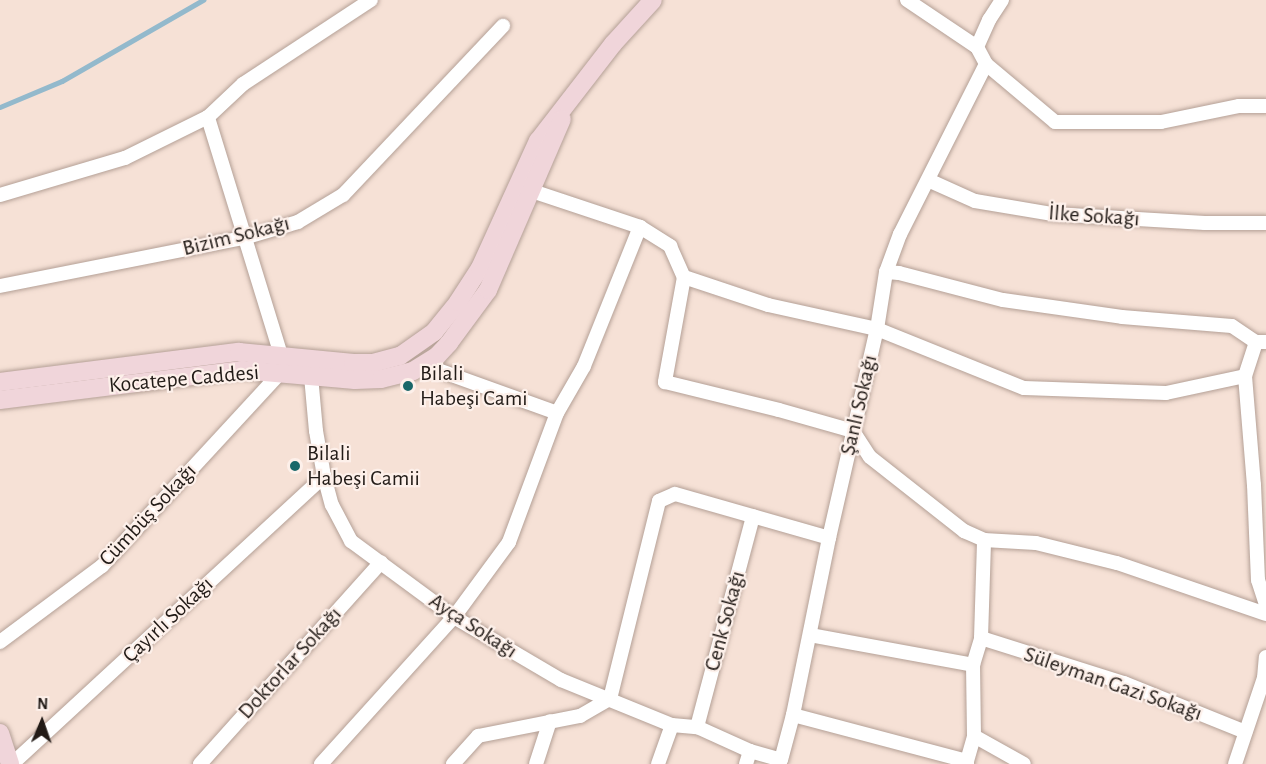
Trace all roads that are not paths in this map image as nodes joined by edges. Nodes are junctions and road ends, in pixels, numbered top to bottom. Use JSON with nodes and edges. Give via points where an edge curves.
{"nodes":[{"id":1,"x":371,"y":0,"type":"edge"},
{"id":2,"x":653,"y":0,"type":"edge"},
{"id":3,"x":907,"y":0,"type":"edge"},
{"id":4,"x":1002,"y":0,"type":"edge"},
{"id":5,"x":503,"y":26,"type":"dead end"},
{"id":6,"x":977,"y":47,"type":"junction"},
{"id":7,"x":986,"y":64,"type":"junction"},
{"id":8,"x":1266,"y":106,"type":"edge"},
{"id":9,"x":208,"y":117,"type":"junction"},
{"id":10,"x":927,"y":180,"type":"junction"},
{"id":11,"x":524,"y":187,"type":"junction"},
{"id":12,"x":0,"y":195,"type":"edge"},
{"id":13,"x":1266,"y":223,"type":"edge"},
{"id":14,"x":640,"y":227,"type":"junction"},
{"id":15,"x":246,"y":237,"type":"junction"},
{"id":16,"x":886,"y":272,"type":"junction"},
{"id":17,"x":684,"y":277,"type":"junction"},
{"id":18,"x":0,"y":286,"type":"edge"},
{"id":19,"x":877,"y":329,"type":"junction"},
{"id":20,"x":1261,"y":342,"type":"edge"},
{"id":21,"x":400,"y":356,"type":"junction"},
{"id":22,"x":281,"y":364,"type":"junction"},
{"id":23,"x":424,"y":365,"type":"junction"},
{"id":24,"x":310,"y":367,"type":"junction"},
{"id":25,"x":1245,"y":376,"type":"junction"},
{"id":26,"x":0,"y":382,"type":"edge"},
{"id":27,"x":0,"y":400,"type":"edge"},
{"id":28,"x":557,"y":413,"type":"junction"},
{"id":29,"x":853,"y":431,"type":"junction"},
{"id":30,"x":324,"y":476,"type":"junction"},
{"id":31,"x":753,"y":516,"type":"junction"},
{"id":32,"x":829,"y":538,"type":"junction"},
{"id":33,"x":984,"y":540,"type":"junction"},
{"id":34,"x":381,"y":562,"type":"junction"},
{"id":35,"x":1266,"y":604,"type":"edge"},
{"id":36,"x":1266,"y":614,"type":"edge"},
{"id":37,"x":454,"y":616,"type":"junction"},
{"id":38,"x":810,"y":635,"type":"junction"},
{"id":39,"x":981,"y":638,"type":"junction"},
{"id":40,"x":0,"y":642,"type":"edge"},
{"id":41,"x":1266,"y":657,"type":"edge"},
{"id":42,"x":973,"y":665,"type":"junction"},
{"id":43,"x":610,"y":699,"type":"junction"},
{"id":44,"x":794,"y":716,"type":"junction"},
{"id":45,"x":549,"y":721,"type":"junction"},
{"id":46,"x":672,"y":725,"type":"junction"},
{"id":47,"x":697,"y":727,"type":"junction"},
{"id":48,"x":1245,"y":732,"type":"junction"},
{"id":49,"x":0,"y":733,"type":"edge"},
{"id":50,"x":974,"y":736,"type":"junction"},
{"id":51,"x":748,"y":757,"type":"edge"},
{"id":52,"x":967,"y":762,"type":"edge"},
{"id":53,"x":11,"y":764,"type":"edge"},
{"id":54,"x":200,"y":764,"type":"edge"},
{"id":55,"x":321,"y":764,"type":"edge"},
{"id":56,"x":453,"y":764,"type":"edge"},
{"id":57,"x":536,"y":764,"type":"edge"},
{"id":58,"x":658,"y":764,"type":"edge"},
{"id":59,"x":1024,"y":764,"type":"edge"},
{"id":60,"x":1235,"y":764,"type":"edge"}],
"edges":[{"from":1,"to":9,"type":"street","via":[[243,84]]},
{"from":2,"to":11,"type":"main road","name":"Kocatepe Caddesi","via":[[613,44],[538,141]]},
{"from":3,"to":6,"type":"street"},
{"from":4,"to":6,"type":"street"},
{"from":5,"to":15,"type":"street","name":"Bizim Sokağı","via":[[343,195],[298,222]]},
{"from":6,"to":7,"type":"street"},
{"from":7,"to":8,"type":"street","via":[[1055,122],[1161,122],[1239,106]]},
{"from":7,"to":10,"type":"street","name":"Şanlı Sokağı"},
{"from":9,"to":12,"type":"street","via":[[125,158]]},
{"from":9,"to":15,"type":"street"},
{"from":10,"to":13,"type":"street","name":"İlke Sokağı","via":[[975,201],[1053,214]]},
{"from":10,"to":16,"type":"street","name":"Şanlı Sokağı"},
{"from":11,"to":14,"type":"street"},
{"from":11,"to":21,"type":"main road","name":"Kocatepe Caddesi","via":[[459,302],[434,332]]},
{"from":11,"to":23,"type":"main road","name":"Kocatepe Caddesi","via":[[488,290],[449,343]]},
{"from":14,"to":17,"type":"street","via":[[670,246]]},
{"from":14,"to":28,"type":"street","via":[[584,366]]},
{"from":15,"to":18,"type":"street","name":"Bizim Sokağı"},
{"from":15,"to":22,"type":"street"},
{"from":16,"to":19,"type":"street","name":"Şanlı Sokağı"},
{"from":16,"to":20,"type":"street","via":[[1003,300],[1122,317],[1232,326]]},
{"from":17,"to":19,"type":"street","via":[[768,305]]},
{"from":17,"to":29,"type":"street","via":[[665,382]]},
{"from":19,"to":25,"type":"street","via":[[1024,388],[1166,393]]},
{"from":19,"to":29,"type":"street","name":"Şanlı Sokağı"},
{"from":20,"to":25,"type":"street"},
{"from":21,"to":23,"type":"main road"},
{"from":21,"to":24,"type":"main road","name":"Kocatepe Caddesi","via":[[373,363]]},
{"from":22,"to":24,"type":"main road","name":"Kocatepe Caddesi"},
{"from":22,"to":26,"type":"main road","name":"Kocatepe Caddesi","via":[[239,352]]},
{"from":22,"to":27,"type":"main road","name":"Kocatepe Caddesi"},
{"from":22,"to":40,"type":"street","name":"Cümbüş Sokağı","via":[[102,566]]},
{"from":23,"to":24,"type":"main road","name":"Kocatepe Caddesi","via":[[381,379],[355,380]]},
{"from":23,"to":28,"type":"street"},
{"from":24,"to":30,"type":"street","name":"Ayça Sokağı"},
{"from":25,"to":35,"type":"street","via":[[1258,580]]},
{"from":28,"to":37,"type":"street","via":[[509,543]]},
{"from":29,"to":32,"type":"street","name":"Şanlı Sokağı"},
{"from":29,"to":33,"type":"street","via":[[870,457],[964,531]]},
{"from":30,"to":34,"type":"street","name":"Ayça Sokağı","via":[[332,505],[351,541]]},
{"from":30,"to":53,"type":"street","name":"Çayırlı Sokağı"},
{"from":31,"to":32,"type":"street"},
{"from":31,"to":43,"type":"street","via":[[675,494],[659,501]]},
{"from":31,"to":47,"type":"street","name":"Cenk Sokağı"},
{"from":32,"to":38,"type":"street","name":"Şanlı Sokağı"},
{"from":33,"to":36,"type":"street","via":[[1036,543],[1117,563]]},
{"from":33,"to":39,"type":"street"},
{"from":34,"to":37,"type":"street","name":"Ayça Sokağı"},
{"from":34,"to":54,"type":"street","name":"Doktorlar Sokağı"},
{"from":37,"to":43,"type":"street","name":"Ayça Sokağı","via":[[561,680]]},
{"from":37,"to":55,"type":"street"},
{"from":38,"to":42,"type":"street"},
{"from":38,"to":44,"type":"street","name":"Şanlı Sokağı"},
{"from":39,"to":42,"type":"street"},
{"from":39,"to":48,"type":"street","name":"Süleyman Gazi Sokağı","via":[[1124,683]]},
{"from":41,"to":48,"type":"street","via":[[1264,678]]},
{"from":42,"to":50,"type":"street"},
{"from":43,"to":45,"type":"street","via":[[580,716]]},
{"from":43,"to":46,"type":"street","name":"Ayça Sokağı"},
{"from":44,"to":51,"type":"street","name":"Ayça Sokağı","via":[[781,760]]},
{"from":44,"to":52,"type":"street"},
{"from":45,"to":56,"type":"street","via":[[478,736]]},
{"from":45,"to":57,"type":"street"},
{"from":46,"to":47,"type":"street","name":"Ayça Sokağı"},
{"from":46,"to":58,"type":"street"},
{"from":47,"to":51,"type":"street","name":"Ayça Sokağı"},
{"from":48,"to":60,"type":"street"},
{"from":49,"to":53,"type":"main road"},
{"from":50,"to":52,"type":"street"},
{"from":50,"to":59,"type":"street"}]}
